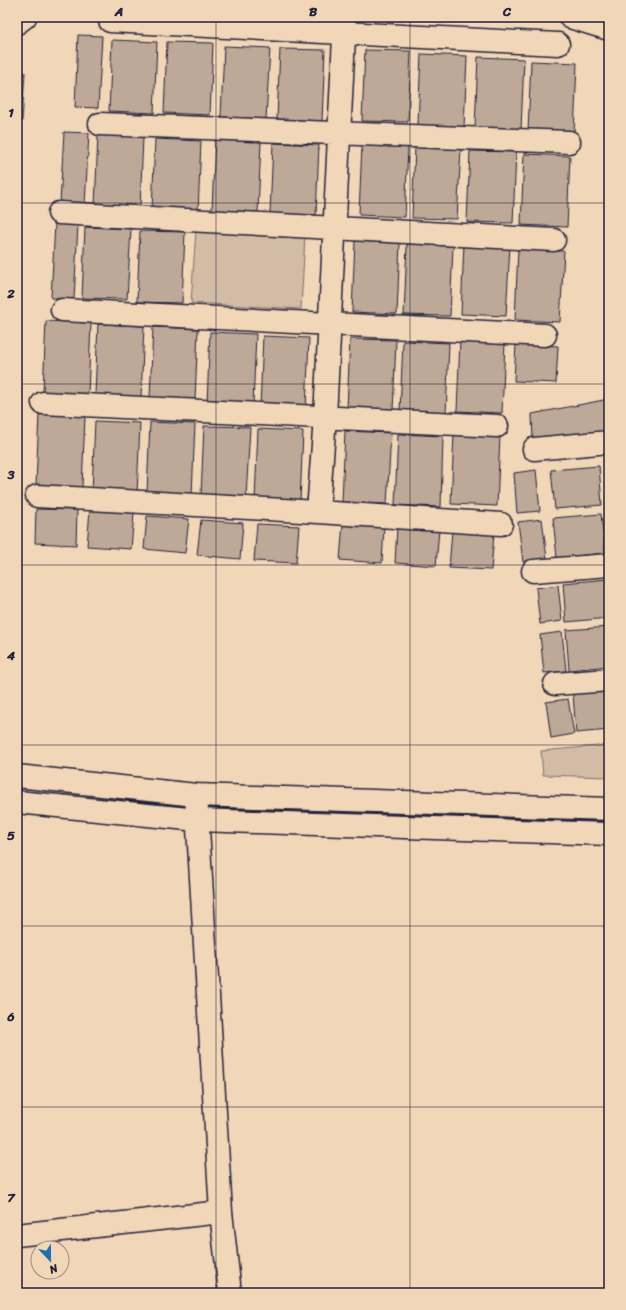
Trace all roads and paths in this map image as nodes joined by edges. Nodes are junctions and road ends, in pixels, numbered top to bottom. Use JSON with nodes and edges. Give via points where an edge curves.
{"nodes":[{"id":1,"x":25,"y":17,"type":"edge"},
{"id":2,"x":570,"y":17,"type":"edge"},
{"id":3,"x":110,"y":21,"type":"dead end"},
{"id":4,"x":17,"y":23,"type":"edge"},
{"id":5,"x":345,"y":25,"type":"edge"},
{"id":6,"x":609,"y":29,"type":"edge"},
{"id":7,"x":558,"y":44,"type":"dead end"},
{"id":8,"x":100,"y":124,"type":"dead end"},
{"id":9,"x":339,"y":133,"type":"junction"},
{"id":10,"x":569,"y":142,"type":"dead end"},
{"id":11,"x":59,"y":213,"type":"dead end"},
{"id":12,"x":334,"y":228,"type":"junction"},
{"id":13,"x":554,"y":240,"type":"dead end"},
{"id":14,"x":62,"y":310,"type":"dead end"},
{"id":15,"x":329,"y":324,"type":"junction"},
{"id":16,"x":545,"y":335,"type":"dead end"},
{"id":17,"x":43,"y":403,"type":"dead end"},
{"id":18,"x":325,"y":417,"type":"junction"},
{"id":19,"x":497,"y":426,"type":"dead end"},
{"id":20,"x":609,"y":442,"type":"edge"},
{"id":21,"x":534,"y":449,"type":"dead end"},
{"id":22,"x":37,"y":496,"type":"dead end"},
{"id":23,"x":318,"y":512,"type":"junction"},
{"id":24,"x":501,"y":524,"type":"dead end"},
{"id":25,"x":609,"y":564,"type":"edge"},
{"id":26,"x":533,"y":571,"type":"dead end"},
{"id":27,"x":609,"y":680,"type":"edge"},
{"id":28,"x":555,"y":684,"type":"dead end"},
{"id":29,"x":17,"y":776,"type":"edge"},
{"id":30,"x":196,"y":794,"type":"junction"},
{"id":31,"x":17,"y":802,"type":"edge"},
{"id":32,"x":609,"y":809,"type":"edge"},
{"id":33,"x":198,"y":820,"type":"junction"},
{"id":34,"x":609,"y":834,"type":"edge"},
{"id":35,"x":221,"y":1212,"type":"junction"},
{"id":36,"x":17,"y":1235,"type":"edge"},
{"id":37,"x":230,"y":1293,"type":"edge"}],
"edges":[{"from":1,"to":4,"type":"street"},
{"from":2,"to":6,"type":"street"},
{"from":3,"to":5,"type":"street"},
{"from":5,"to":7,"type":"street"},
{"from":5,"to":9,"type":"street"},
{"from":8,"to":9,"type":"street"},
{"from":9,"to":10,"type":"street"},
{"from":9,"to":12,"type":"street"},
{"from":11,"to":12,"type":"street"},
{"from":12,"to":13,"type":"street"},
{"from":12,"to":15,"type":"street"},
{"from":14,"to":15,"type":"street"},
{"from":15,"to":16,"type":"street"},
{"from":15,"to":18,"type":"street"},
{"from":17,"to":18,"type":"street"},
{"from":18,"to":19,"type":"street"},
{"from":18,"to":23,"type":"street"},
{"from":20,"to":21,"type":"street"},
{"from":22,"to":23,"type":"street"},
{"from":23,"to":24,"type":"street"},
{"from":25,"to":26,"type":"street"},
{"from":27,"to":28,"type":"street"},
{"from":29,"to":30,"type":"street"},
{"from":30,"to":32,"type":"street"},
{"from":30,"to":33,"type":"street"},
{"from":31,"to":33,"type":"street"},
{"from":33,"to":34,"type":"street"},
{"from":33,"to":35,"type":"street"},
{"from":35,"to":36,"type":"street"},
{"from":35,"to":37,"type":"street"}]}
